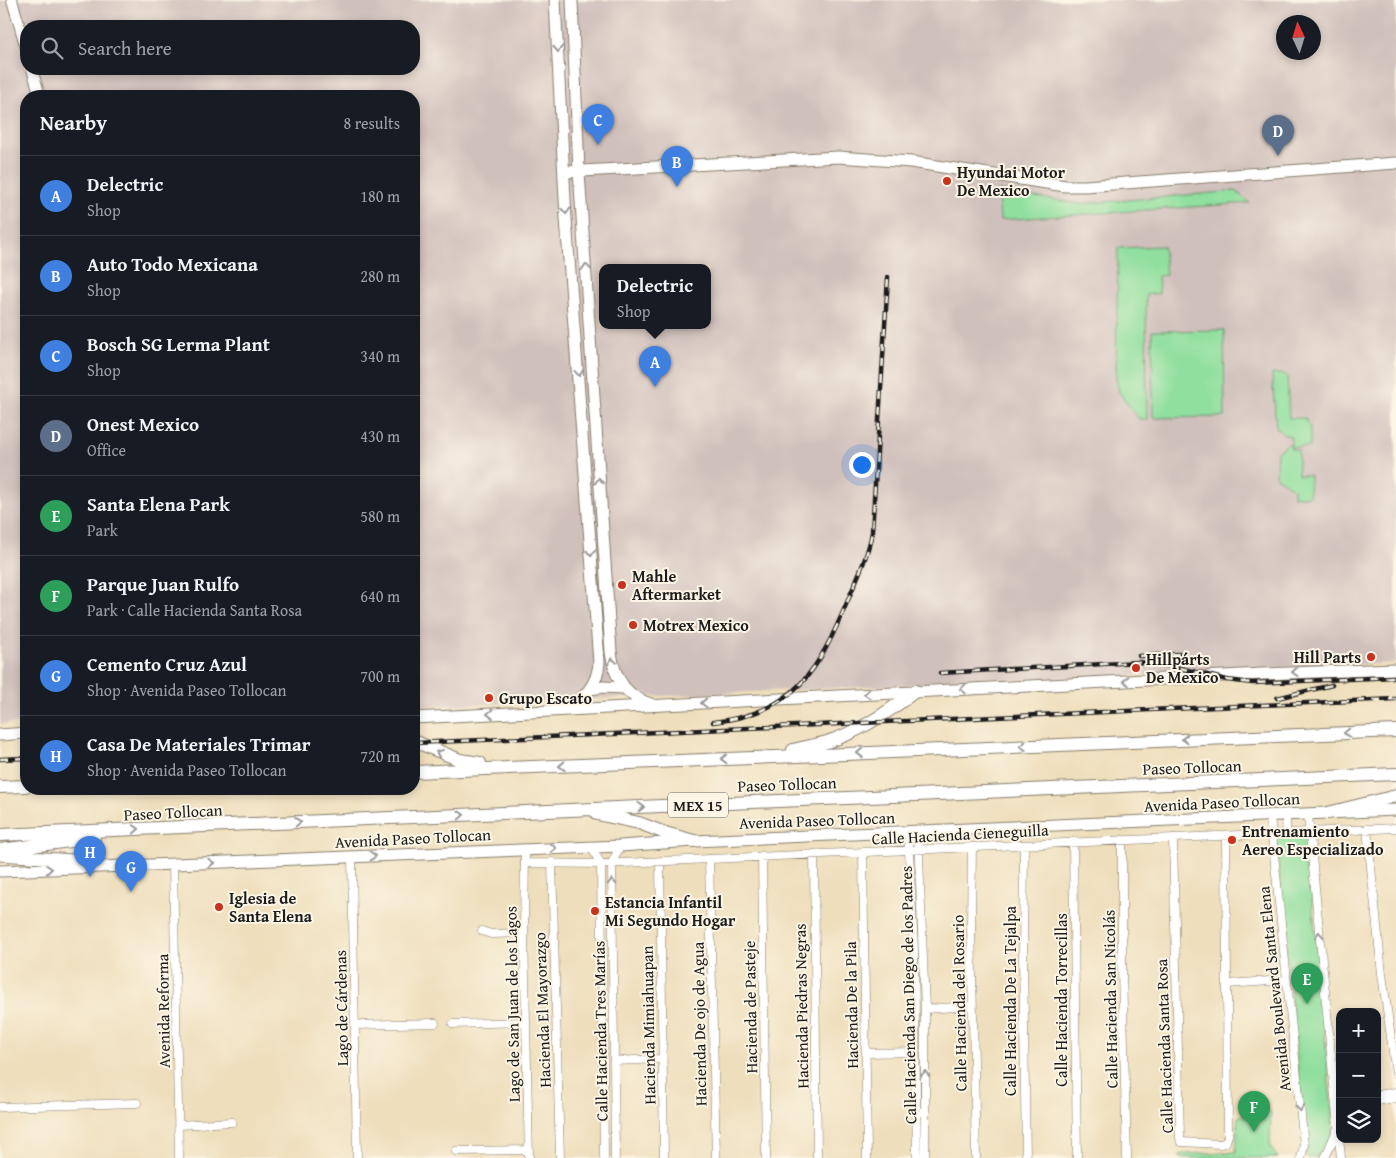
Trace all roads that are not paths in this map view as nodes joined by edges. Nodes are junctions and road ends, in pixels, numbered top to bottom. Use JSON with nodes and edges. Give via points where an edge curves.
{"nodes":[{"id":1,"x":12,"y":0,"type":"edge"},
{"id":2,"x":556,"y":0,"type":"edge"},
{"id":3,"x":572,"y":0,"type":"edge"},
{"id":4,"x":20,"y":27,"type":"edge"},
{"id":5,"x":34,"y":75,"type":"edge"},
{"id":6,"x":38,"y":90,"type":"edge"},
{"id":7,"x":1396,"y":163,"type":"edge"},
{"id":8,"x":564,"y":172,"type":"junction"},
{"id":9,"x":579,"y":172,"type":"junction"},
{"id":10,"x":581,"y":396,"type":"junction"},
{"id":11,"x":595,"y":397,"type":"junction"},
{"id":12,"x":602,"y":527,"type":"junction"},
{"id":13,"x":590,"y":528,"type":"junction"},
{"id":14,"x":606,"y":591,"type":"junction"},
{"id":15,"x":594,"y":592,"type":"junction"},
{"id":16,"x":1396,"y":669,"type":"edge"},
{"id":17,"x":624,"y":688,"type":"junction"},
{"id":18,"x":590,"y":689,"type":"junction"},
{"id":19,"x":915,"y":692,"type":"junction"},
{"id":20,"x":655,"y":705,"type":"junction"},
{"id":21,"x":558,"y":711,"type":"junction"},
{"id":22,"x":420,"y":718,"type":"edge"},
{"id":23,"x":1396,"y":731,"type":"edge"},
{"id":24,"x":20,"y":733,"type":"edge"},
{"id":25,"x":0,"y":734,"type":"edge"},
{"id":26,"x":420,"y":744,"type":"edge"},
{"id":27,"x":773,"y":757,"type":"junction"},
{"id":28,"x":499,"y":768,"type":"junction"},
{"id":29,"x":420,"y":772,"type":"edge"},
{"id":30,"x":1396,"y":774,"type":"edge"},
{"id":31,"x":20,"y":786,"type":"edge"},
{"id":32,"x":0,"y":787,"type":"edge"},
{"id":33,"x":1396,"y":796,"type":"edge"},
{"id":34,"x":573,"y":810,"type":"junction"},
{"id":35,"x":1396,"y":810,"type":"edge"},
{"id":36,"x":1328,"y":813,"type":"junction"},
{"id":37,"x":1308,"y":815,"type":"junction"},
{"id":38,"x":1270,"y":816,"type":"junction"},
{"id":39,"x":1286,"y":816,"type":"junction"},
{"id":40,"x":1396,"y":828,"type":"edge"},
{"id":41,"x":1367,"y":829,"type":"junction"},
{"id":42,"x":109,"y":831,"type":"junction"},
{"id":43,"x":913,"y":832,"type":"junction"},
{"id":44,"x":1309,"y":832,"type":"junction"},
{"id":45,"x":1271,"y":833,"type":"junction"},
{"id":46,"x":1286,"y":833,"type":"junction"},
{"id":47,"x":0,"y":835,"type":"edge"},
{"id":48,"x":1226,"y":836,"type":"junction"},
{"id":49,"x":1173,"y":838,"type":"junction"},
{"id":50,"x":1122,"y":840,"type":"junction"},
{"id":51,"x":694,"y":841,"type":"junction"},
{"id":52,"x":1073,"y":842,"type":"junction"},
{"id":53,"x":1024,"y":845,"type":"junction"},
{"id":54,"x":620,"y":846,"type":"junction"},
{"id":55,"x":591,"y":847,"type":"junction"},
{"id":56,"x":972,"y":847,"type":"junction"},
{"id":57,"x":525,"y":849,"type":"junction"},
{"id":58,"x":919,"y":849,"type":"junction"},
{"id":59,"x":0,"y":850,"type":"edge"},
{"id":60,"x":910,"y":850,"type":"junction"},
{"id":61,"x":864,"y":852,"type":"junction"},
{"id":62,"x":814,"y":854,"type":"junction"},
{"id":63,"x":0,"y":855,"type":"edge"},
{"id":64,"x":762,"y":856,"type":"junction"},
{"id":65,"x":352,"y":857,"type":"junction"},
{"id":66,"x":709,"y":859,"type":"junction"},
{"id":67,"x":660,"y":861,"type":"junction"},
{"id":68,"x":552,"y":862,"type":"junction"},
{"id":69,"x":526,"y":863,"type":"junction"},
{"id":70,"x":612,"y":863,"type":"junction"},
{"id":71,"x":173,"y":864,"type":"junction"},
{"id":72,"x":601,"y":864,"type":"junction"},
{"id":73,"x":118,"y":865,"type":"junction"},
{"id":74,"x":0,"y":871,"type":"edge"},
{"id":75,"x":482,"y":931,"type":"dead end"},
{"id":76,"x":524,"y":933,"type":"junction"},
{"id":77,"x":914,"y":950,"type":"junction"},
{"id":78,"x":923,"y":950,"type":"junction"},
{"id":79,"x":1287,"y":980,"type":"junction"},
{"id":80,"x":1227,"y":984,"type":"junction"},
{"id":81,"x":602,"y":987,"type":"junction"},
{"id":82,"x":613,"y":987,"type":"junction"},
{"id":83,"x":972,"y":1006,"type":"junction"},
{"id":84,"x":925,"y":1009,"type":"junction"},
{"id":85,"x":525,"y":1022,"type":"junction"},
{"id":86,"x":436,"y":1023,"type":"dead end"},
{"id":87,"x":453,"y":1024,"type":"dead end"},
{"id":88,"x":355,"y":1025,"type":"junction"},
{"id":89,"x":914,"y":1052,"type":"junction"},
{"id":90,"x":866,"y":1053,"type":"junction"},
{"id":91,"x":661,"y":1059,"type":"junction"},
{"id":92,"x":614,"y":1061,"type":"junction"},
{"id":93,"x":1396,"y":1073,"type":"edge"},
{"id":94,"x":925,"y":1092,"type":"junction"},
{"id":95,"x":1396,"y":1092,"type":"edge"},
{"id":96,"x":915,"y":1093,"type":"junction"},
{"id":97,"x":1381,"y":1094,"type":"edge"},
{"id":98,"x":1336,"y":1098,"type":"edge"},
{"id":99,"x":1396,"y":1098,"type":"edge"},
{"id":100,"x":1381,"y":1100,"type":"edge"},
{"id":101,"x":137,"y":1103,"type":"dead end"},
{"id":102,"x":0,"y":1107,"type":"edge"},
{"id":103,"x":614,"y":1112,"type":"junction"},
{"id":104,"x":604,"y":1113,"type":"junction"},
{"id":105,"x":232,"y":1122,"type":"dead end"},
{"id":106,"x":178,"y":1125,"type":"junction"},
{"id":107,"x":1336,"y":1133,"type":"edge"},
{"id":108,"x":1340,"y":1143,"type":"edge"},
{"id":109,"x":456,"y":1151,"type":"dead end"},
{"id":110,"x":529,"y":1154,"type":"edge"},
{"id":111,"x":179,"y":1158,"type":"edge"},
{"id":112,"x":357,"y":1158,"type":"edge"},
{"id":113,"x":560,"y":1158,"type":"edge"},
{"id":114,"x":604,"y":1158,"type":"edge"},
{"id":115,"x":615,"y":1158,"type":"edge"},
{"id":116,"x":664,"y":1158,"type":"edge"},
{"id":117,"x":716,"y":1158,"type":"edge"},
{"id":118,"x":766,"y":1158,"type":"edge"},
{"id":119,"x":816,"y":1158,"type":"edge"},
{"id":120,"x":867,"y":1158,"type":"edge"},
{"id":121,"x":916,"y":1158,"type":"edge"},
{"id":122,"x":925,"y":1158,"type":"edge"},
{"id":123,"x":976,"y":1158,"type":"edge"},
{"id":124,"x":1026,"y":1158,"type":"edge"},
{"id":125,"x":1077,"y":1158,"type":"edge"},
{"id":126,"x":1127,"y":1158,"type":"edge"},
{"id":127,"x":1301,"y":1158,"type":"edge"},
{"id":128,"x":1325,"y":1158,"type":"edge"},
{"id":129,"x":1341,"y":1158,"type":"edge"}],
"edges":[{"from":1,"to":4,"type":"street"},
{"from":2,"to":8,"type":"main road","one_way":true},
{"from":3,"to":9,"type":"main road"},
{"from":5,"to":6,"type":"street"},
{"from":7,"to":9,"type":"main road","via":[[1085,186],[1065,186],[912,162],[838,157]]},
{"from":8,"to":9,"type":"main road"},
{"from":8,"to":10,"type":"main road","one_way":true},
{"from":11,"to":9,"type":"main road","one_way":true},
{"from":10,"to":11,"type":"street"},
{"from":10,"to":13,"type":"main road"},
{"from":12,"to":11,"type":"main road","one_way":true},
{"from":12,"to":13,"type":"street"},
{"from":12,"to":14,"type":"main road"},
{"from":13,"to":15,"type":"main road","one_way":true},
{"from":14,"to":15,"type":"street"},
{"from":17,"to":14,"type":"main road","one_way":true,"via":[[612,664]]},
{"from":15,"to":18,"type":"main road","via":[[598,662],[596,679]]},
{"from":16,"to":19,"type":"main road","one_way":true},
{"from":17,"to":18,"type":"main road"},
{"from":17,"to":20,"type":"main road"},
{"from":18,"to":21,"type":"main road","via":[[577,703]]},
{"from":19,"to":20,"type":"main road","one_way":true},
{"from":19,"to":27,"type":"highway","via":[[846,735]]},
{"from":20,"to":21,"type":"main road"},
{"from":21,"to":22,"type":"main road","one_way":true},
{"from":23,"to":27,"type":"highway","name":"Paseo Tollocan","one_way":true},
{"from":24,"to":25,"type":"main road"},
{"from":28,"to":26,"type":"highway","one_way":true,"via":[[488,763],[454,759]]},
{"from":27,"to":28,"type":"highway","name":"Paseo Tollocan","one_way":true},
{"from":28,"to":29,"type":"highway","name":"Paseo Tollocan"},
{"from":34,"to":30,"type":"highway","name":"Paseo Tollocan","number":"MEX 15","one_way":true},
{"from":31,"to":32,"type":"highway"},
{"from":33,"to":36,"type":"highway"},
{"from":42,"to":34,"type":"highway","name":"Paseo Tollocan","number":"MEX 15","one_way":true},
{"from":34,"to":51,"type":"highway","via":[[638,823]]},
{"from":35,"to":36,"type":"main road","name":"Avenida Paseo Tollocan"},
{"from":36,"to":37,"type":"main road","name":"Avenida Paseo Tollocan"},
{"from":37,"to":39,"type":"main road","name":"Avenida Paseo Tollocan"},
{"from":37,"to":44,"type":"street"},
{"from":38,"to":39,"type":"main road","name":"Avenida Paseo Tollocan"},
{"from":38,"to":43,"type":"main road","name":"Avenida Paseo Tollocan"},
{"from":38,"to":45,"type":"street","name":"Avenida Boulevard Santa Elena"},
{"from":39,"to":46,"type":"street"},
{"from":40,"to":41,"type":"street","name":"Calle Hacienda Cieneguilla"},
{"from":41,"to":44,"type":"street","name":"Calle Hacienda Cieneguilla"},
{"from":41,"to":93,"type":"street"},
{"from":42,"to":47,"type":"highway","name":"Paseo Tollocan","number":"MEX 15"},
{"from":42,"to":59,"type":"highway","via":[[98,837],[71,842]]},
{"from":43,"to":51,"type":"main road","name":"Avenida Paseo Tollocan"},
{"from":43,"to":58,"type":"street","name":"Calle Hacienda San Diego de los Padres"},
{"from":43,"to":60,"type":"street","name":"Calle Hacienda San Diego de los Padres"},
{"from":44,"to":46,"type":"street","name":"Calle Hacienda Cieneguilla"},
{"from":98,"to":44,"type":"street","one_way":true},
{"from":45,"to":46,"type":"street","name":"Calle Hacienda Cieneguilla"},
{"from":45,"to":48,"type":"street","name":"Calle Hacienda Cieneguilla"},
{"from":45,"to":79,"type":"street","name":"Avenida Boulevard Santa Elena"},
{"from":48,"to":49,"type":"street","name":"Calle Hacienda Cieneguilla"},
{"from":48,"to":80,"type":"street","name":"Calle Hacienda Santa Rosa"},
{"from":49,"to":50,"type":"street","name":"Calle Hacienda Cieneguilla"},
{"from":49,"to":80,"type":"street","name":"Calle Hacienda Santa Rosa","via":[[1177,1056],[1180,1138],[1184,1143],[1221,1144],[1227,1140]]},
{"from":50,"to":52,"type":"street","name":"Calle Hacienda Cieneguilla"},
{"from":50,"to":126,"type":"street","name":"Calle Hacienda San Nicolás"},
{"from":51,"to":54,"type":"main road","name":"Avenida Paseo Tollocan"},
{"from":52,"to":53,"type":"street","name":"Calle Hacienda Cieneguilla"},
{"from":52,"to":125,"type":"street","name":"Calle Hacienda Torrecillas"},
{"from":53,"to":56,"type":"street","name":"Calle Hacienda Cieneguilla"},
{"from":53,"to":124,"type":"street","name":"Calle Hacienda De La Tejalpa"},
{"from":54,"to":55,"type":"main road","name":"Avenida Paseo Tollocan"},
{"from":54,"to":70,"type":"street","name":"Calle Hacienda Tres Marías"},
{"from":57,"to":55,"type":"main road","name":"Avenida Paseo Tollocan","one_way":true},
{"from":55,"to":72,"type":"street","name":"Calle Hacienda Tres Marías"},
{"from":56,"to":58,"type":"street","name":"Calle Hacienda Cieneguilla"},
{"from":56,"to":83,"type":"street","name":"Calle Hacienda del Rosario"},
{"from":65,"to":57,"type":"main road","name":"Avenida Paseo Tollocan","one_way":true},
{"from":57,"to":69,"type":"street","name":"Lago de San Juan de los Lagos"},
{"from":58,"to":60,"type":"street","name":"Calle Hacienda Cieneguilla"},
{"from":58,"to":78,"type":"street","name":"Calle Hacienda San Diego de los Padres"},
{"from":60,"to":61,"type":"street","name":"Calle Hacienda Cieneguilla"},
{"from":60,"to":77,"type":"street","name":"Calle Hacienda San Diego de los Padres"},
{"from":61,"to":62,"type":"street","name":"Calle Hacienda Cieneguilla"},
{"from":61,"to":90,"type":"street","name":"Hacienda De la Pila"},
{"from":62,"to":64,"type":"street","name":"Calle Hacienda Cieneguilla"},
{"from":62,"to":119,"type":"street","name":"Hacienda Piedras Negras"},
{"from":63,"to":73,"type":"main road"},
{"from":64,"to":66,"type":"street","name":"Calle Hacienda Cieneguilla"},
{"from":64,"to":118,"type":"street","name":"Hacienda de Pasteje"},
{"from":71,"to":65,"type":"main road","name":"Avenida Paseo Tollocan","one_way":true},
{"from":65,"to":88,"type":"street","name":"Lago de Cárdenas"},
{"from":66,"to":67,"type":"street","name":"Calle Hacienda Cieneguilla"},
{"from":66,"to":117,"type":"street","name":"Hacienda De ojo de Agua"},
{"from":67,"to":70,"type":"street","name":"Calle Hacienda Cieneguilla"},
{"from":67,"to":91,"type":"street","name":"Hacienda Mimiahuapan"},
{"from":68,"to":69,"type":"street","name":"Calle Hacienda Cieneguilla"},
{"from":68,"to":72,"type":"street","name":"Calle Hacienda Cieneguilla"},
{"from":68,"to":113,"type":"street","name":"Hacienda El Mayorazgo"},
{"from":69,"to":76,"type":"street","name":"Lago de San Juan de los Lagos"},
{"from":70,"to":72,"type":"street","name":"Calle Hacienda Cieneguilla"},
{"from":82,"to":70,"type":"street","name":"Calle Hacienda Tres Marías","one_way":true},
{"from":71,"to":73,"type":"main road","name":"Avenida Paseo Tollocan"},
{"from":71,"to":106,"type":"street","name":"Avenida Reforma"},
{"from":72,"to":81,"type":"street","name":"Calle Hacienda Tres Marías"},
{"from":74,"to":73,"type":"main road","name":"Avenida Paseo Tollocan","one_way":true},
{"from":75,"to":76,"type":"street","via":[[492,934]]},
{"from":76,"to":85,"type":"street","name":"Lago de San Juan de los Lagos"},
{"from":77,"to":78,"type":"street"},
{"from":77,"to":89,"type":"street","name":"Calle Hacienda San Diego de los Padres"},
{"from":78,"to":84,"type":"street","name":"Calle Hacienda San Diego de los Padres"},
{"from":79,"to":80,"type":"street"},
{"from":79,"to":127,"type":"street","name":"Avenida Boulevard Santa Elena","one_way":true,"via":[[1304,1145]]},
{"from":81,"to":82,"type":"street"},
{"from":81,"to":104,"type":"street","name":"Calle Hacienda Tres Marías"},
{"from":82,"to":92,"type":"street","name":"Calle Hacienda Tres Marías"},
{"from":83,"to":84,"type":"street"},
{"from":83,"to":123,"type":"street","name":"Calle Hacienda del Rosario"},
{"from":94,"to":84,"type":"street","name":"Calle Hacienda San Diego de los Padres","one_way":true},
{"from":85,"to":87,"type":"street"},
{"from":85,"to":110,"type":"street","name":"Lago de San Juan de los Lagos"},
{"from":86,"to":88,"type":"street"},
{"from":88,"to":112,"type":"street","name":"Lago de Cárdenas"},
{"from":89,"to":90,"type":"street"},
{"from":89,"to":96,"type":"street","name":"Calle Hacienda San Diego de los Padres"},
{"from":90,"to":120,"type":"street","name":"Hacienda De la Pila"},
{"from":91,"to":92,"type":"street"},
{"from":91,"to":116,"type":"street","name":"Hacienda Mimiahuapan"},
{"from":92,"to":103,"type":"street","name":"Calle Hacienda Tres Marías"},
{"from":94,"to":96,"type":"street"},
{"from":94,"to":122,"type":"street","name":"Calle Hacienda San Diego de los Padres"},
{"from":95,"to":97,"type":"street"},
{"from":96,"to":121,"type":"street","name":"Calle Hacienda San Diego de los Padres"},
{"from":99,"to":100,"type":"street"},
{"from":101,"to":102,"type":"street"},
{"from":103,"to":104,"type":"street"},
{"from":103,"to":115,"type":"street","name":"Calle Hacienda Tres Marías"},
{"from":104,"to":114,"type":"street","name":"Calle Hacienda Tres Marías"},
{"from":105,"to":106,"type":"street"},
{"from":106,"to":111,"type":"street","name":"Avenida Reforma"},
{"from":107,"to":128,"type":"street"},
{"from":108,"to":129,"type":"street"},
{"from":109,"to":110,"type":"street"}]}
